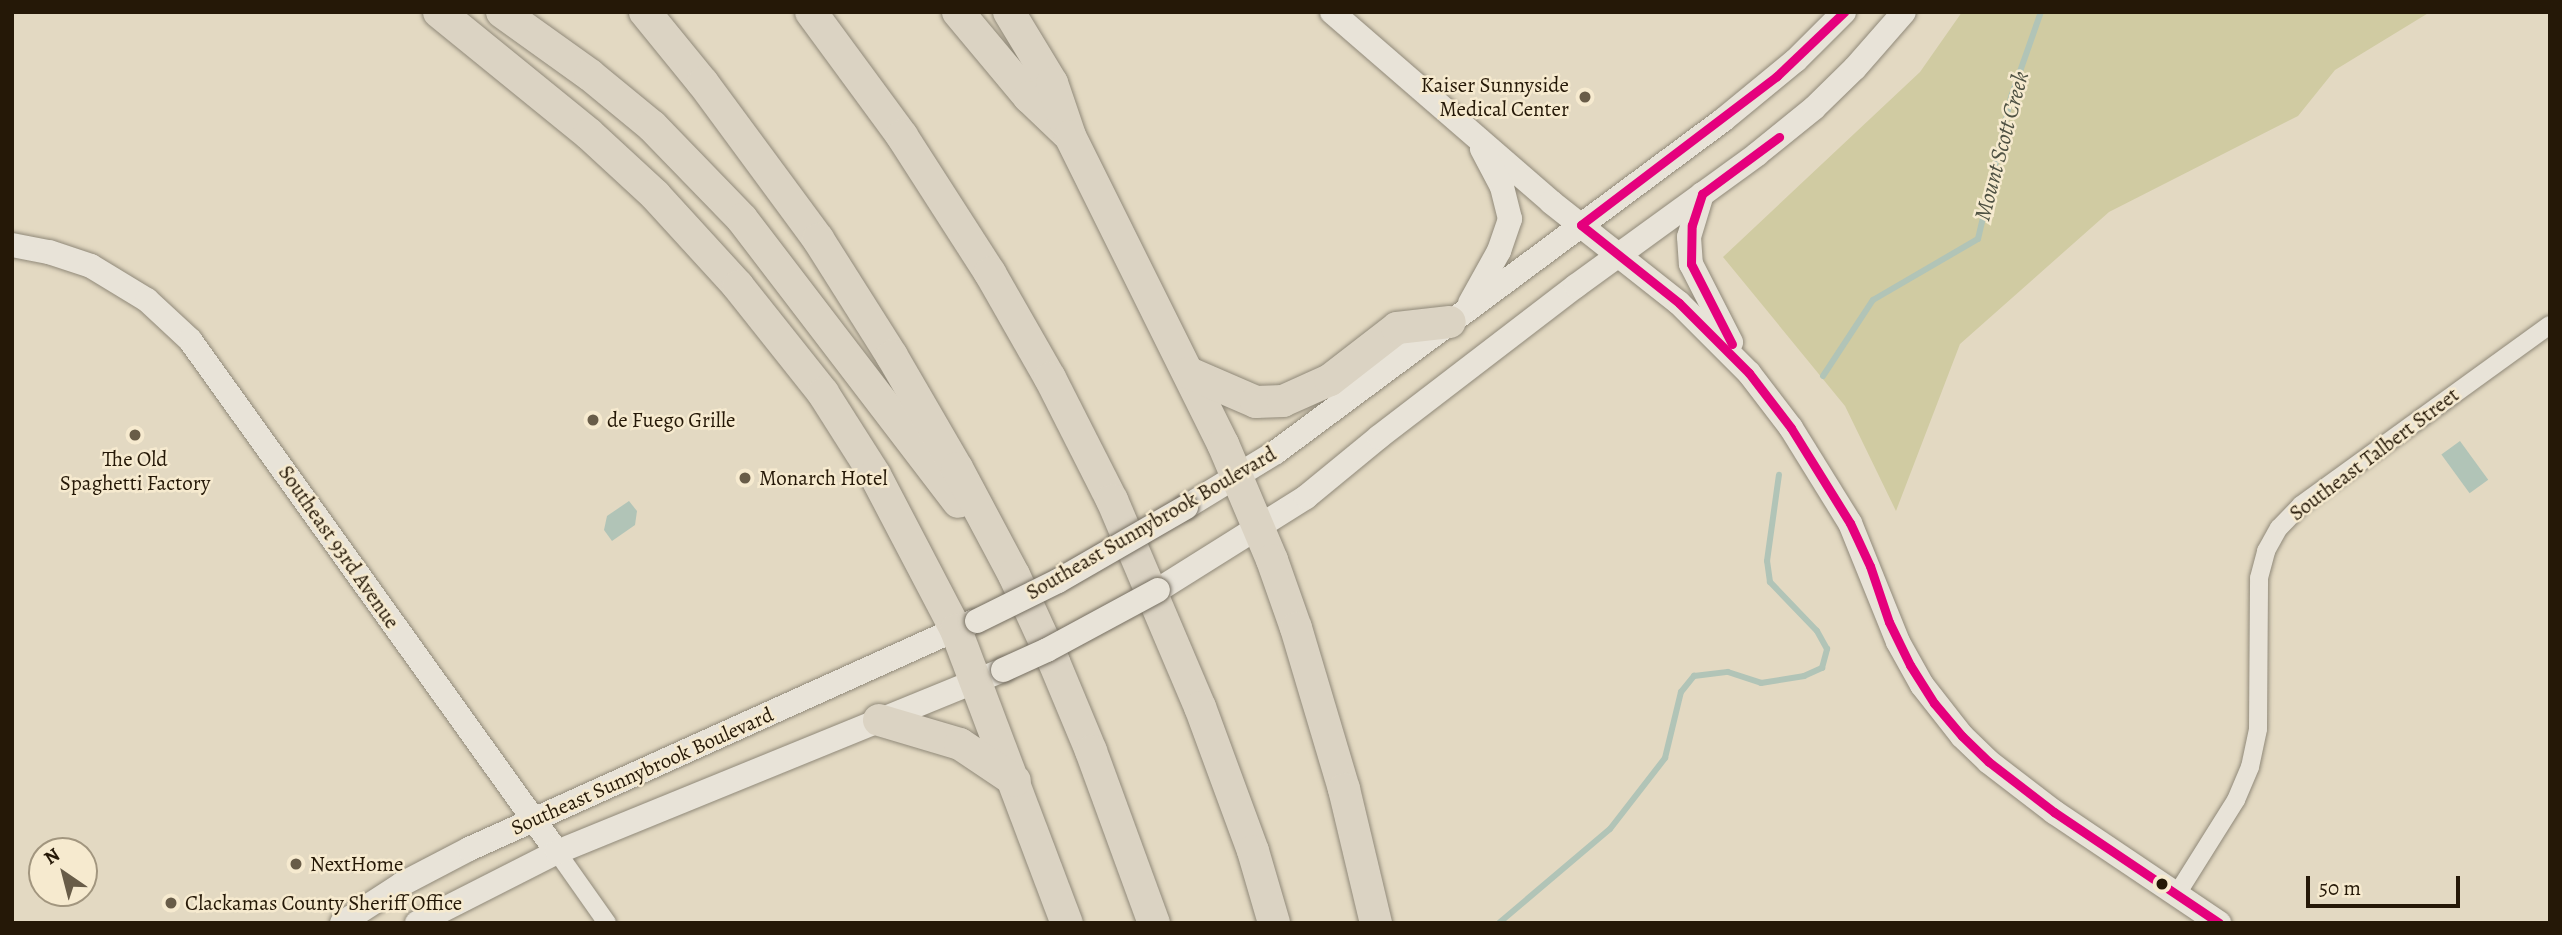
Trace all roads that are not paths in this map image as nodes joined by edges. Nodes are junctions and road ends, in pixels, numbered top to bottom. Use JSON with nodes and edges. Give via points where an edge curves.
{"nodes":[{"id":1,"x":439,"y":12,"type":"edge"},
{"id":2,"x":502,"y":12,"type":"edge"},
{"id":3,"x":645,"y":12,"type":"edge"},
{"id":4,"x":811,"y":12,"type":"edge"},
{"id":5,"x":958,"y":12,"type":"edge"},
{"id":6,"x":1009,"y":12,"type":"edge"},
{"id":7,"x":1332,"y":12,"type":"edge"},
{"id":8,"x":1844,"y":12,"type":"edge"},
{"id":9,"x":1904,"y":12,"type":"edge"},
{"id":10,"x":1070,"y":136,"type":"junction"},
{"id":11,"x":1476,"y":136,"type":"junction"},
{"id":12,"x":1702,"y":194,"type":"junction"},
{"id":13,"x":1581,"y":225,"type":"junction"},
{"id":14,"x":12,"y":245,"type":"edge"},
{"id":15,"x":1619,"y":254,"type":"junction"},
{"id":16,"x":1458,"y":316,"type":"junction"},
{"id":17,"x":2550,"y":325,"type":"edge"},
{"id":18,"x":1189,"y":373,"type":"junction"},
{"id":19,"x":1749,"y":373,"type":"junction"},
{"id":20,"x":1237,"y":476,"type":"junction"},
{"id":21,"x":1259,"y":527,"type":"junction"},
{"id":22,"x":1014,"y":575,"type":"junction"},
{"id":23,"x":967,"y":625,"type":"junction"},
{"id":24,"x":990,"y":676,"type":"junction"},
{"id":25,"x":879,"y":720,"type":"junction"},
{"id":26,"x":1015,"y":781,"type":"junction"},
{"id":27,"x":533,"y":819,"type":"junction"},
{"id":28,"x":557,"y":852,"type":"junction"},
{"id":29,"x":2176,"y":894,"type":"junction"},
{"id":30,"x":342,"y":923,"type":"edge"},
{"id":31,"x":417,"y":923,"type":"edge"},
{"id":32,"x":607,"y":923,"type":"edge"},
{"id":33,"x":1067,"y":923,"type":"edge"},
{"id":34,"x":1154,"y":923,"type":"edge"},
{"id":35,"x":1274,"y":923,"type":"edge"},
{"id":36,"x":1376,"y":923,"type":"edge"},
{"id":37,"x":2219,"y":923,"type":"edge"}],
"edges":[{"from":1,"to":23,"type":"highway","via":[[599,143],[655,195],[738,286],[823,393],[926,567]]},
{"from":2,"to":22,"type":"highway","via":[[652,126],[743,219]]},
{"from":3,"to":22,"type":"highway","via":[[818,239],[951,456]]},
{"from":4,"to":35,"type":"highway","via":[[902,136],[990,273],[1100,475],[1200,707]]},
{"from":5,"to":10,"type":"highway","via":[[1028,97]]},
{"from":6,"to":10,"type":"highway","via":[[1052,83]]},
{"from":7,"to":11,"type":"main road"},
{"from":8,"to":13,"type":"main road","name":"Southeast Sunnybrook Boulevard","via":[[1777,76]]},
{"from":9,"to":12,"type":"main road","name":"Southeast Sunnybrook Boulevard","via":[[1814,108]]},
{"from":10,"to":18,"type":"highway"},
{"from":11,"to":13,"type":"main road"},
{"from":11,"to":16,"type":"main road","via":[[1502,187],[1510,219],[1499,251]]},
{"from":12,"to":15,"type":"main road","name":"Southeast Sunnybrook Boulevard"},
{"from":12,"to":19,"type":"main road","via":[[1689,237],[1691,264]]},
{"from":13,"to":15,"type":"main road"},
{"from":13,"to":16,"type":"main road","name":"Southeast Sunnybrook Boulevard"},
{"from":14,"to":27,"type":"main road","name":"Southeast 93rd Avenue","via":[[49,252],[100,271],[147,300],[190,340]]},
{"from":15,"to":19,"type":"main road","via":[[1679,303]]},
{"from":15,"to":21,"type":"main road","name":"Southeast Sunnybrook Boulevard","via":[[1306,497]]},
{"from":16,"to":18,"type":"highway","via":[[1397,328],[1330,380],[1283,401],[1241,398]]},
{"from":16,"to":20,"type":"main road","name":"Southeast Sunnybrook Boulevard"},
{"from":17,"to":29,"type":"street","name":"Southeast Talbert Street","via":[[2301,505],[2279,527],[2266,551],[2259,579],[2258,729],[2250,768],[2236,800]]},
{"from":18,"to":20,"type":"highway"},
{"from":19,"to":29,"type":"main road","via":[[1816,467],[1856,535],[1898,642],[1948,720],[2020,787]]},
{"from":20,"to":21,"type":"highway"},
{"from":20,"to":23,"type":"main road","name":"Southeast Sunnybrook Boulevard","bridge":true,"via":[[1058,582]]},
{"from":21,"to":24,"type":"main road","name":"Southeast Sunnybrook Boulevard","bridge":true,"via":[[1100,623]]},
{"from":21,"to":36,"type":"highway","via":[[1296,628],[1344,789]]},
{"from":22,"to":34,"type":"highway","via":[[1091,751]]},
{"from":23,"to":24,"type":"highway"},
{"from":23,"to":27,"type":"main road","name":"Southeast Sunnybrook Boulevard"},
{"from":24,"to":25,"type":"main road","name":"Southeast Sunnybrook Boulevard"},
{"from":24,"to":26,"type":"highway"},
{"from":25,"to":26,"type":"highway","via":[[960,744]]},
{"from":25,"to":28,"type":"main road","name":"Southeast Sunnybrook Boulevard"},
{"from":26,"to":33,"type":"highway"},
{"from":27,"to":28,"type":"main road","name":"Southeast 93rd Avenue"},
{"from":27,"to":30,"type":"main road","name":"Southeast Sunnybrook Boulevard","via":[[437,866]]},
{"from":28,"to":31,"type":"main road","name":"Southeast Sunnybrook Boulevard"},
{"from":28,"to":32,"type":"street","name":"Southeast 93rd Avenue"},
{"from":29,"to":37,"type":"main road"}]}
